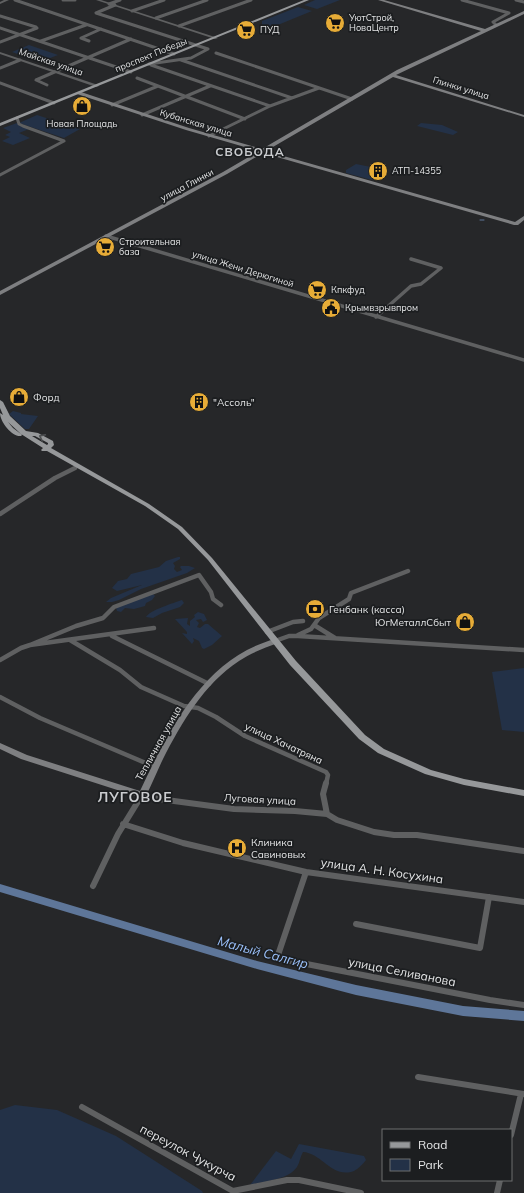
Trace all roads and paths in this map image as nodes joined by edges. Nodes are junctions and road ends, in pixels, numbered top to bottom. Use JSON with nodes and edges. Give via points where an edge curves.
{"nodes":[{"id":1,"x":7,"y":0,"type":"edge"},
{"id":2,"x":15,"y":0,"type":"edge"},
{"id":3,"x":63,"y":0,"type":"edge"},
{"id":4,"x":75,"y":0,"type":"edge"},
{"id":5,"x":98,"y":0,"type":"edge"},
{"id":6,"x":120,"y":0,"type":"edge"},
{"id":7,"x":164,"y":0,"type":"edge"},
{"id":8,"x":207,"y":0,"type":"edge"},
{"id":9,"x":251,"y":0,"type":"edge"},
{"id":10,"x":307,"y":0,"type":"edge"},
{"id":11,"x":380,"y":0,"type":"edge"},
{"id":12,"x":389,"y":0,"type":"edge"},
{"id":13,"x":462,"y":0,"type":"edge"},
{"id":14,"x":516,"y":0,"type":"edge"},
{"id":15,"x":469,"y":1,"type":"edge"},
{"id":16,"x":1,"y":2,"type":"edge"},
{"id":17,"x":524,"y":2,"type":"edge"},
{"id":18,"x":109,"y":4,"type":"junction"},
{"id":19,"x":115,"y":6,"type":"junction"},
{"id":20,"x":132,"y":11,"type":"junction"},
{"id":21,"x":524,"y":12,"type":"edge"},
{"id":22,"x":0,"y":16,"type":"edge"},
{"id":23,"x":156,"y":18,"type":"junction"},
{"id":24,"x":86,"y":25,"type":"junction"},
{"id":25,"x":496,"y":25,"type":"junction"},
{"id":26,"x":179,"y":26,"type":"junction"},
{"id":27,"x":0,"y":28,"type":"edge"},
{"id":28,"x":101,"y":29,"type":"junction"},
{"id":29,"x":486,"y":29,"type":"junction"},
{"id":30,"x":19,"y":34,"type":"junction"},
{"id":31,"x":216,"y":38,"type":"junction"},
{"id":32,"x":131,"y":39,"type":"junction"},
{"id":33,"x":41,"y":41,"type":"junction"},
{"id":34,"x":88,"y":41,"type":"dead end"},
{"id":35,"x":1,"y":42,"type":"edge"},
{"id":36,"x":196,"y":46,"type":"junction"},
{"id":37,"x":0,"y":53,"type":"edge"},
{"id":38,"x":174,"y":54,"type":"junction"},
{"id":39,"x":216,"y":54,"type":"dead end"},
{"id":40,"x":87,"y":57,"type":"junction"},
{"id":41,"x":20,"y":60,"type":"junction"},
{"id":42,"x":179,"y":60,"type":"junction"},
{"id":43,"x":149,"y":64,"type":"junction"},
{"id":44,"x":0,"y":68,"type":"edge"},
{"id":45,"x":55,"y":72,"type":"junction"},
{"id":46,"x":131,"y":72,"type":"junction"},
{"id":47,"x":393,"y":75,"type":"junction"},
{"id":48,"x":137,"y":78,"type":"dead end"},
{"id":49,"x":0,"y":83,"type":"edge"},
{"id":50,"x":47,"y":85,"type":"dead end"},
{"id":51,"x":97,"y":86,"type":"junction"},
{"id":52,"x":158,"y":86,"type":"junction"},
{"id":53,"x":210,"y":86,"type":"junction"},
{"id":54,"x":319,"y":88,"type":"junction"},
{"id":55,"x":80,"y":93,"type":"junction"},
{"id":56,"x":187,"y":96,"type":"junction"},
{"id":57,"x":292,"y":98,"type":"junction"},
{"id":58,"x":352,"y":99,"type":"junction"},
{"id":59,"x":54,"y":103,"type":"junction"},
{"id":60,"x":112,"y":105,"type":"junction"},
{"id":61,"x":270,"y":106,"type":"junction"},
{"id":62,"x":142,"y":115,"type":"junction"},
{"id":63,"x":524,"y":116,"type":"edge"},
{"id":64,"x":16,"y":118,"type":"junction"},
{"id":65,"x":245,"y":119,"type":"junction"},
{"id":66,"x":1,"y":124,"type":"edge"},
{"id":67,"x":209,"y":136,"type":"junction"},
{"id":68,"x":262,"y":152,"type":"junction"},
{"id":69,"x":0,"y":175,"type":"edge"},
{"id":70,"x":524,"y":218,"type":"edge"},
{"id":71,"x":106,"y":236,"type":"junction"},
{"id":72,"x":411,"y":259,"type":"dead end"},
{"id":73,"x":0,"y":293,"type":"edge"},
{"id":74,"x":376,"y":317,"type":"junction"},
{"id":75,"x":524,"y":360,"type":"edge"},
{"id":76,"x":0,"y":402,"type":"edge"},
{"id":77,"x":0,"y":415,"type":"edge"},
{"id":78,"x":44,"y":449,"type":"junction"},
{"id":79,"x":74,"y":468,"type":"junction"},
{"id":80,"x":0,"y":514,"type":"edge"},
{"id":81,"x":408,"y":571,"type":"dead end"},
{"id":82,"x":240,"y":597,"type":"junction"},
{"id":83,"x":221,"y":605,"type":"dead end"},
{"id":84,"x":303,"y":621,"type":"dead end"},
{"id":85,"x":314,"y":625,"type":"junction"},
{"id":86,"x":154,"y":628,"type":"dead end"},
{"id":87,"x":267,"y":632,"type":"junction"},
{"id":88,"x":111,"y":636,"type":"junction"},
{"id":89,"x":294,"y":636,"type":"junction"},
{"id":90,"x":338,"y":639,"type":"junction"},
{"id":91,"x":70,"y":640,"type":"junction"},
{"id":92,"x":275,"y":641,"type":"junction"},
{"id":93,"x":30,"y":644,"type":"junction"},
{"id":94,"x":524,"y":650,"type":"edge"},
{"id":95,"x":0,"y":660,"type":"edge"},
{"id":96,"x":209,"y":684,"type":"junction"},
{"id":97,"x":0,"y":697,"type":"edge"},
{"id":98,"x":190,"y":707,"type":"junction"},
{"id":99,"x":0,"y":746,"type":"edge"},
{"id":100,"x":155,"y":767,"type":"junction"},
{"id":101,"x":524,"y":793,"type":"edge"},
{"id":102,"x":142,"y":795,"type":"junction"},
{"id":103,"x":327,"y":814,"type":"junction"},
{"id":104,"x":124,"y":824,"type":"junction"},
{"id":105,"x":524,"y":851,"type":"edge"},
{"id":106,"x":306,"y":872,"type":"junction"},
{"id":107,"x":93,"y":886,"type":"dead end"},
{"id":108,"x":489,"y":897,"type":"junction"},
{"id":109,"x":524,"y":902,"type":"edge"},
{"id":110,"x":356,"y":924,"type":"dead end"},
{"id":111,"x":524,"y":1006,"type":"edge"},
{"id":112,"x":418,"y":1077,"type":"dead end"},
{"id":113,"x":522,"y":1094,"type":"edge"},
{"id":114,"x":82,"y":1107,"type":"dead end"},
{"id":115,"x":512,"y":1131,"type":"edge"},
{"id":116,"x":500,"y":1181,"type":"edge"},
{"id":117,"x":361,"y":1193,"type":"edge"},
{"id":118,"x":497,"y":1193,"type":"edge"}],
"edges":[{"from":1,"to":16,"type":"street"},
{"from":2,"to":24,"type":"street"},
{"from":3,"to":4,"type":"street"},
{"from":5,"to":18,"type":"street"},
{"from":6,"to":18,"type":"street"},
{"from":7,"to":20,"type":"street"},
{"from":8,"to":23,"type":"street"},
{"from":9,"to":26,"type":"street"},
{"from":10,"to":31,"type":"main road","name":"проспект Победы"},
{"from":11,"to":29,"type":"main road"},
{"from":12,"to":29,"type":"main road"},
{"from":13,"to":15,"type":"street"},
{"from":14,"to":17,"type":"street"},
{"from":15,"to":25,"type":"street","via":[[509,13],[493,22]]},
{"from":18,"to":19,"type":"street"},
{"from":19,"to":20,"type":"street"},
{"from":19,"to":36,"type":"street","via":[[96,13]]},
{"from":20,"to":23,"type":"street"},
{"from":21,"to":25,"type":"main road","name":"улица Глинки"},
{"from":22,"to":30,"type":"street","via":[[37,28]]},
{"from":23,"to":26,"type":"street"},
{"from":24,"to":28,"type":"street"},
{"from":24,"to":33,"type":"street"},
{"from":25,"to":29,"type":"main road","name":"улица Глинки"},
{"from":26,"to":31,"type":"street"},
{"from":27,"to":30,"type":"street"},
{"from":28,"to":32,"type":"street"},
{"from":28,"to":34,"type":"street","via":[[81,38]]},
{"from":29,"to":47,"type":"main road","name":"улица Глинки"},
{"from":30,"to":33,"type":"street"},
{"from":30,"to":35,"type":"street"},
{"from":31,"to":36,"type":"main road","name":"проспект Победы"},
{"from":32,"to":38,"type":"street"},
{"from":32,"to":40,"type":"street"},
{"from":33,"to":40,"type":"street"},
{"from":36,"to":38,"type":"main road","name":"проспект Победы"},
{"from":36,"to":42,"type":"street","via":[[208,50],[191,58]]},
{"from":37,"to":41,"type":"street","name":"Майская улица"},
{"from":38,"to":43,"type":"main road","name":"проспект Победы"},
{"from":39,"to":54,"type":"street"},
{"from":40,"to":45,"type":"street"},
{"from":40,"to":46,"type":"street"},
{"from":41,"to":44,"type":"street"},
{"from":41,"to":45,"type":"street","name":"Майская улица"},
{"from":42,"to":43,"type":"street"},
{"from":42,"to":57,"type":"street"},
{"from":43,"to":46,"type":"main road","name":"проспект Победы"},
{"from":43,"to":53,"type":"street"},
{"from":45,"to":50,"type":"street","via":[[36,80]]},
{"from":45,"to":51,"type":"street","name":"Майская улица"},
{"from":46,"to":51,"type":"main road","name":"проспект Победы"},
{"from":47,"to":58,"type":"main road","name":"улица Глинки"},
{"from":47,"to":63,"type":"main road","name":"Глинки улица"},
{"from":48,"to":52,"type":"street"},
{"from":49,"to":59,"type":"street"},
{"from":51,"to":55,"type":"main road","name":"проспект Победы"},
{"from":52,"to":56,"type":"street"},
{"from":52,"to":60,"type":"street"},
{"from":53,"to":56,"type":"street"},
{"from":53,"to":61,"type":"street"},
{"from":54,"to":57,"type":"street"},
{"from":54,"to":58,"type":"street"},
{"from":55,"to":59,"type":"main road","name":"проспект Победы"},
{"from":55,"to":60,"type":"main road","name":"Кубанская улица"},
{"from":56,"to":62,"type":"street"},
{"from":56,"to":65,"type":"street"},
{"from":57,"to":61,"type":"street"},
{"from":58,"to":68,"type":"main road","name":"улица Глинки"},
{"from":59,"to":64,"type":"main road","name":"проспект Победы"},
{"from":60,"to":62,"type":"main road","name":"Кубанская улица"},
{"from":61,"to":65,"type":"street"},
{"from":62,"to":67,"type":"main road","name":"Кубанская улица"},
{"from":64,"to":66,"type":"main road","name":"проспект Победы"},
{"from":64,"to":69,"type":"street","via":[[23,126],[64,140]]},
{"from":65,"to":67,"type":"street"},
{"from":67,"to":68,"type":"main road","name":"Кубанская улица"},
{"from":68,"to":70,"type":"main road","name":"Кубанская улица","via":[[516,224]]},
{"from":68,"to":71,"type":"main road","name":"улица Глинки"},
{"from":71,"to":73,"type":"main road","name":"улица Глинки"},
{"from":71,"to":74,"type":"street","name":"улица Жени Дерюгиной"},
{"from":72,"to":74,"type":"street","via":[[441,268],[421,284],[411,286]]},
{"from":74,"to":75,"type":"street","name":"улица Жени Дерюгиной"},
{"from":78,"to":76,"type":"main road","one_way":true,"via":[[52,444],[51,442],[36,434],[24,433],[7,417]]},
{"from":77,"to":78,"type":"main road","via":[[11,429]]},
{"from":78,"to":79,"type":"main road"},
{"from":78,"to":82,"type":"main road","via":[[147,505],[180,528],[210,559]]},
{"from":79,"to":80,"type":"street"},
{"from":79,"to":82,"type":"main road","via":[[167,524],[190,544]]},
{"from":81,"to":85,"type":"street","via":[[351,593],[349,599],[319,618]]},
{"from":82,"to":87,"type":"main road"},
{"from":83,"to":93,"type":"street","via":[[213,599],[199,575],[114,607],[103,618]]},
{"from":84,"to":87,"type":"street"},
{"from":85,"to":89,"type":"street"},
{"from":85,"to":90,"type":"street"},
{"from":86,"to":88,"type":"street"},
{"from":87,"to":92,"type":"main road"},
{"from":88,"to":91,"type":"street"},
{"from":88,"to":96,"type":"street"},
{"from":89,"to":90,"type":"street"},
{"from":89,"to":92,"type":"street"},
{"from":90,"to":94,"type":"street"},
{"from":91,"to":93,"type":"street"},
{"from":91,"to":98,"type":"street","name":"улица Хачатряна","via":[[120,670],[141,687]]},
{"from":92,"to":96,"type":"main road","name":"Тепличная улица","via":[[235,660]]},
{"from":92,"to":101,"type":"main road","via":[[362,737],[381,751],[428,772],[464,782]]},
{"from":93,"to":95,"type":"street"},
{"from":96,"to":98,"type":"main road","name":"Тепличная улица"},
{"from":97,"to":100,"type":"street","via":[[40,718]]},
{"from":98,"to":100,"type":"main road","name":"Тепличная улица"},
{"from":98,"to":103,"type":"street","name":"улица Хачатряна","via":[[198,708],[245,736],[326,772],[328,775],[323,794]]},
{"from":99,"to":102,"type":"main road","name":"Луговая улица","via":[[24,758]]},
{"from":100,"to":102,"type":"main road","name":"Тепличная улица"},
{"from":102,"to":103,"type":"street","name":"Луговая улица","via":[[234,809]]},
{"from":102,"to":104,"type":"street","name":"Тепличная улица"},
{"from":103,"to":105,"type":"street","name":"Луговая улица","via":[[337,820],[374,832],[417,835]]},
{"from":104,"to":106,"type":"street","name":"улица А. Н. Косухина","via":[[183,843]]},
{"from":104,"to":107,"type":"street","name":"Тепличная улица"},
{"from":106,"to":108,"type":"street","name":"улица А. Н. Косухина"},
{"from":106,"to":111,"type":"street","name":"улица Селиванова","via":[[278,955],[281,959]]},
{"from":108,"to":109,"type":"street","name":"улица А. Н. Косухина"},
{"from":108,"to":110,"type":"street","via":[[480,948]]},
{"from":112,"to":113,"type":"street"},
{"from":113,"to":115,"type":"street"},
{"from":114,"to":117,"type":"street","name":"переулок Чукурча","via":[[233,1191],[287,1180],[300,1180]]},
{"from":116,"to":118,"type":"street"}]}
